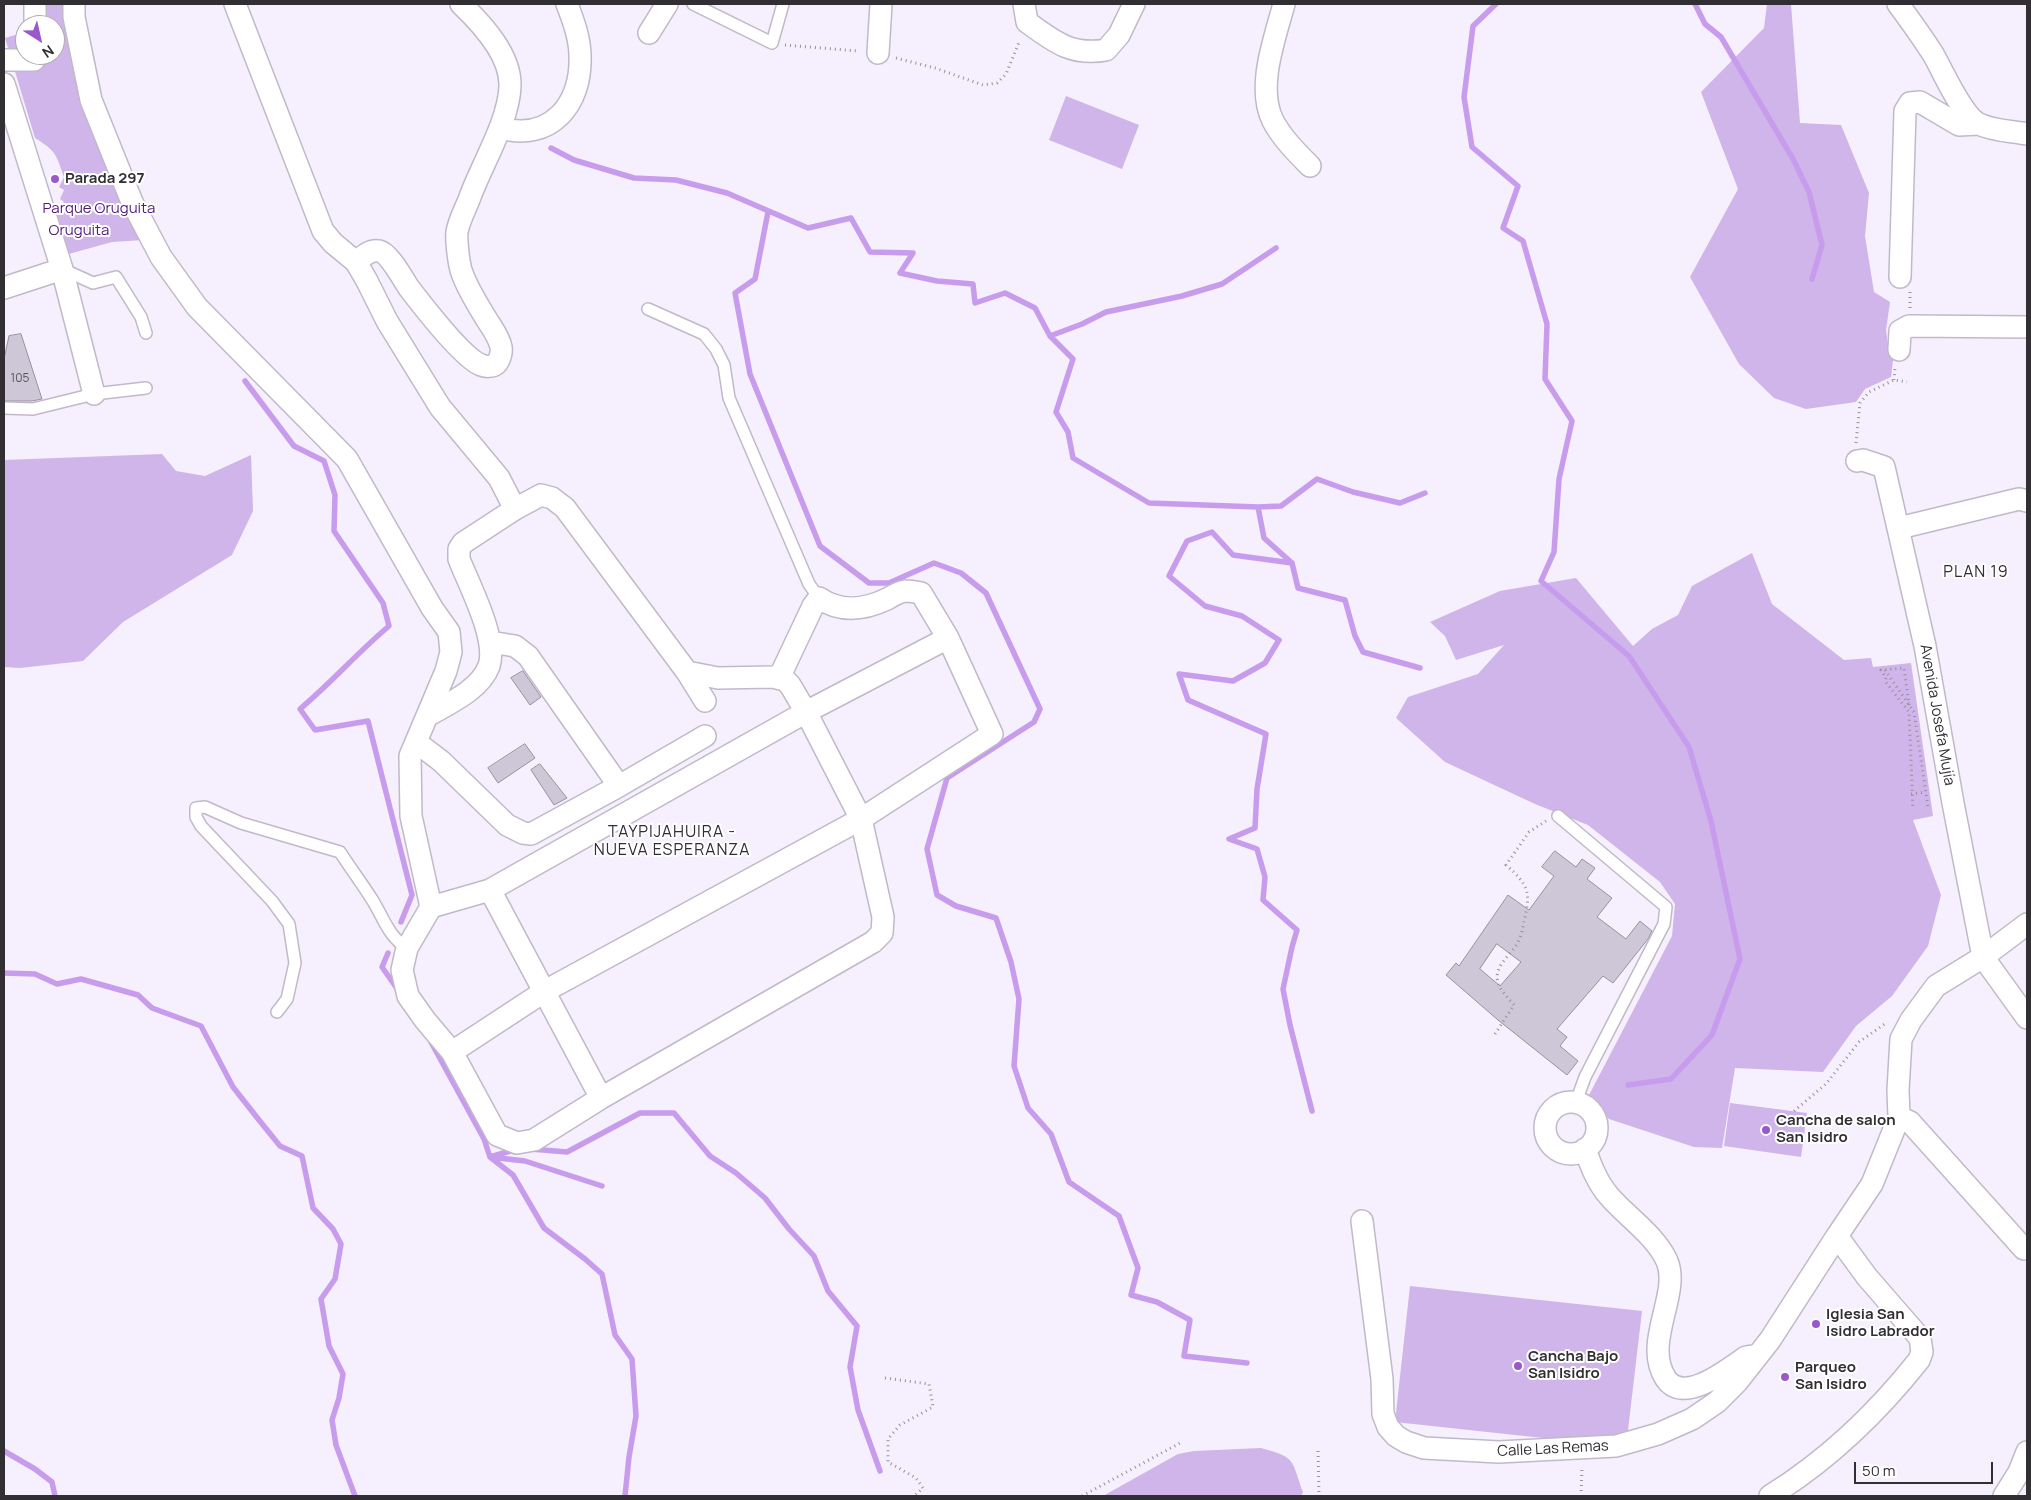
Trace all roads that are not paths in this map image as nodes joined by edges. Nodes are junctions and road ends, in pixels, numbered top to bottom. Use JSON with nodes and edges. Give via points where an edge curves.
{"nodes":[{"id":1,"x":74,"y":4,"type":"edge"},
{"id":2,"x":235,"y":4,"type":"edge"},
{"id":3,"x":461,"y":4,"type":"edge"},
{"id":4,"x":567,"y":4,"type":"edge"},
{"id":5,"x":667,"y":4,"type":"edge"},
{"id":6,"x":693,"y":4,"type":"edge"},
{"id":7,"x":783,"y":4,"type":"edge"},
{"id":8,"x":882,"y":4,"type":"edge"},
{"id":9,"x":1134,"y":4,"type":"edge"},
{"id":10,"x":1284,"y":4,"type":"edge"},
{"id":11,"x":1898,"y":4,"type":"edge"},
{"id":12,"x":1026,"y":13,"type":"edge"},
{"id":13,"x":649,"y":33,"type":"dead end"},
{"id":14,"x":878,"y":53,"type":"road end"},
{"id":15,"x":4,"y":84,"type":"edge"},
{"id":16,"x":1978,"y":124,"type":"junction"},
{"id":17,"x":500,"y":128,"type":"junction"},
{"id":18,"x":2027,"y":134,"type":"edge"},
{"id":19,"x":1310,"y":166,"type":"dead end"},
{"id":20,"x":356,"y":262,"type":"junction"},
{"id":21,"x":62,"y":269,"type":"junction"},
{"id":22,"x":1905,"y":280,"type":"road end"},
{"id":23,"x":4,"y":288,"type":"edge"},
{"id":24,"x":648,"y":309,"type":"dead end"},
{"id":25,"x":2027,"y":327,"type":"edge"},
{"id":26,"x":146,"y":333,"type":"dead end"},
{"id":27,"x":1899,"y":350,"type":"dead end"},
{"id":28,"x":146,"y":388,"type":"dead end"},
{"id":29,"x":94,"y":394,"type":"junction"},
{"id":30,"x":4,"y":408,"type":"edge"},
{"id":31,"x":1857,"y":461,"type":"road end"},
{"id":32,"x":2027,"y":501,"type":"edge"},
{"id":33,"x":515,"y":509,"type":"junction"},
{"id":34,"x":1899,"y":528,"type":"junction"},
{"id":35,"x":819,"y":598,"type":"junction"},
{"id":36,"x":948,"y":638,"type":"junction"},
{"id":37,"x":490,"y":642,"type":"junction"},
{"id":38,"x":688,"y":672,"type":"junction"},
{"id":39,"x":779,"y":678,"type":"junction"},
{"id":40,"x":705,"y":701,"type":"dead end"},
{"id":41,"x":806,"y":712,"type":"junction"},
{"id":42,"x":427,"y":716,"type":"junction"},
{"id":43,"x":705,"y":736,"type":"dead end"},
{"id":44,"x":416,"y":742,"type":"junction"},
{"id":45,"x":619,"y":786,"type":"junction"},
{"id":46,"x":1558,"y":816,"type":"road end"},
{"id":47,"x":861,"y":818,"type":"junction"},
{"id":48,"x":490,"y":890,"type":"junction"},
{"id":49,"x":431,"y":907,"type":"junction"},
{"id":50,"x":2027,"y":924,"type":"edge"},
{"id":51,"x":407,"y":948,"type":"junction"},
{"id":52,"x":1983,"y":957,"type":"junction"},
{"id":53,"x":545,"y":992,"type":"junction"},
{"id":54,"x":277,"y":1012,"type":"dead end"},
{"id":55,"x":2027,"y":1018,"type":"edge"},
{"id":56,"x":452,"y":1052,"type":"junction"},
{"id":57,"x":601,"y":1098,"type":"junction"},
{"id":58,"x":1576,"y":1102,"type":"junction"},
{"id":59,"x":1899,"y":1117,"type":"junction"},
{"id":60,"x":1585,"y":1149,"type":"junction"},
{"id":61,"x":1362,"y":1221,"type":"dead end"},
{"id":62,"x":1837,"y":1236,"type":"junction"},
{"id":63,"x":2024,"y":1249,"type":"dead end"},
{"id":64,"x":1755,"y":1358,"type":"junction"},
{"id":65,"x":2027,"y":1452,"type":"edge"},
{"id":66,"x":1770,"y":1496,"type":"edge"},
{"id":67,"x":2004,"y":1496,"type":"edge"}],
"edges":[{"from":1,"to":42,"type":"street","via":[[91,100],[132,202],[160,258],[197,307],[347,459],[449,632],[451,652]]},
{"from":2,"to":20,"type":"street","via":[[323,232]]},
{"from":3,"to":17,"type":"street","via":[[482,24],[506,65],[510,85]]},
{"from":4,"to":17,"type":"street","via":[[581,58],[578,82],[568,107],[556,120],[537,130],[518,132]]},
{"from":5,"to":13,"type":"street"},
{"from":6,"to":7,"type":"lane","via":[[772,43]]},
{"from":8,"to":14,"type":"street"},
{"from":9,"to":12,"type":"street","via":[[1119,35],[1106,50],[1091,52],[1073,50],[1050,39]]},
{"from":10,"to":19,"type":"street","via":[[1268,63],[1267,99],[1273,120]]},
{"from":11,"to":16,"type":"street","via":[[1933,54],[1966,113]]},
{"from":15,"to":21,"type":"street"},
{"from":16,"to":18,"type":"street"},
{"from":16,"to":22,"type":"street","via":[[1959,126],[1920,102],[1910,102],[1907,106]]},
{"from":17,"to":20,"type":"street","via":[[457,232],[462,272],[502,349],[496,364],[489,367],[481,365],[468,356],[437,323],[386,254],[372,251]]},
{"from":20,"to":33,"type":"street","via":[[387,321],[440,407],[498,478]]},
{"from":21,"to":23,"type":"street"},
{"from":21,"to":26,"type":"lane","via":[[93,283],[116,278],[141,317]]},
{"from":21,"to":29,"type":"street"},
{"from":24,"to":35,"type":"lane","via":[[704,334],[716,349],[724,364],[728,398],[797,558]]},
{"from":25,"to":27,"type":"street","via":[[1910,326],[1900,332]]},
{"from":28,"to":29,"type":"lane"},
{"from":29,"to":30,"type":"lane","via":[[33,409]]},
{"from":31,"to":34,"type":"street","name":"Avenida Josefa Mujía","via":[[1884,467]]},
{"from":32,"to":34,"type":"street","via":[[2017,500]]},
{"from":33,"to":37,"type":"street","via":[[463,543],[459,549],[459,560]]},
{"from":33,"to":38,"type":"street","via":[[541,496],[552,498],[565,508]]},
{"from":34,"to":52,"type":"street","name":"Avenida Josefa Mujía","via":[[1925,646]]},
{"from":35,"to":36,"type":"street","via":[[858,610],[903,591],[921,593]]},
{"from":35,"to":39,"type":"street"},
{"from":36,"to":41,"type":"street"},
{"from":36,"to":47,"type":"street","via":[[992,734]]},
{"from":37,"to":42,"type":"street","via":[[489,665],[480,680]]},
{"from":37,"to":45,"type":"street","via":[[516,646],[528,656]]},
{"from":38,"to":39,"type":"street","via":[[718,678]]},
{"from":38,"to":40,"type":"street"},
{"from":39,"to":41,"type":"street","via":[[790,685]]},
{"from":41,"to":47,"type":"street"},
{"from":41,"to":48,"type":"street"},
{"from":42,"to":44,"type":"street"},
{"from":43,"to":45,"type":"street"},
{"from":44,"to":45,"type":"street","via":[[508,825],[523,833],[531,834]]},
{"from":44,"to":49,"type":"street","via":[[410,756],[411,816]]},
{"from":46,"to":58,"type":"lane","via":[[1666,907],[1664,924]]},
{"from":47,"to":53,"type":"street"},
{"from":47,"to":57,"type":"street","via":[[883,917],[882,933],[873,942]]},
{"from":48,"to":49,"type":"street"},
{"from":48,"to":53,"type":"street"},
{"from":49,"to":51,"type":"street"},
{"from":50,"to":52,"type":"street"},
{"from":51,"to":54,"type":"lane","via":[[387,928],[340,852],[241,824],[205,807],[196,808],[201,826],[272,901],[289,924],[295,963],[287,999]]},
{"from":51,"to":56,"type":"street","via":[[402,970],[408,996]]},
{"from":52,"to":55,"type":"street","name":"Avenida Josefa Mujía"},
{"from":52,"to":59,"type":"street","via":[[1936,986],[1910,1020],[1901,1039]]},
{"from":53,"to":56,"type":"street"},
{"from":53,"to":57,"type":"street"},
{"from":56,"to":57,"type":"street","via":[[497,1135],[518,1143],[534,1140]]},
{"from":58,"to":60,"type":"street","via":[[1584,1105],[1595,1118],[1595,1136]]},
{"from":58,"to":60,"type":"street","via":[[1567,1102],[1552,1110],[1545,1124],[1546,1133],[1554,1147],[1561,1151],[1577,1153]]},
{"from":59,"to":62,"type":"street","name":"Calle Las Remas","via":[[1872,1184]]},
{"from":59,"to":63,"type":"street","via":[[1910,1122]]},
{"from":60,"to":64,"type":"street","via":[[1594,1175],[1655,1243],[1667,1262],[1670,1278],[1658,1349],[1659,1367],[1667,1381],[1680,1388],[1694,1387],[1707,1383],[1746,1357]]},
{"from":61,"to":64,"type":"street","name":"Calle Las Remas","via":[[1382,1380],[1383,1414],[1388,1427],[1406,1442],[1424,1448],[1499,1452],[1616,1446],[1658,1434],[1692,1419],[1717,1402]]},
{"from":62,"to":64,"type":"street","name":"Calle Las Remas"},
{"from":62,"to":66,"type":"street","via":[[1867,1277],[1920,1338],[1922,1352],[1896,1387],[1851,1434]]},
{"from":65,"to":67,"type":"street","via":[[2020,1472]]}]}
